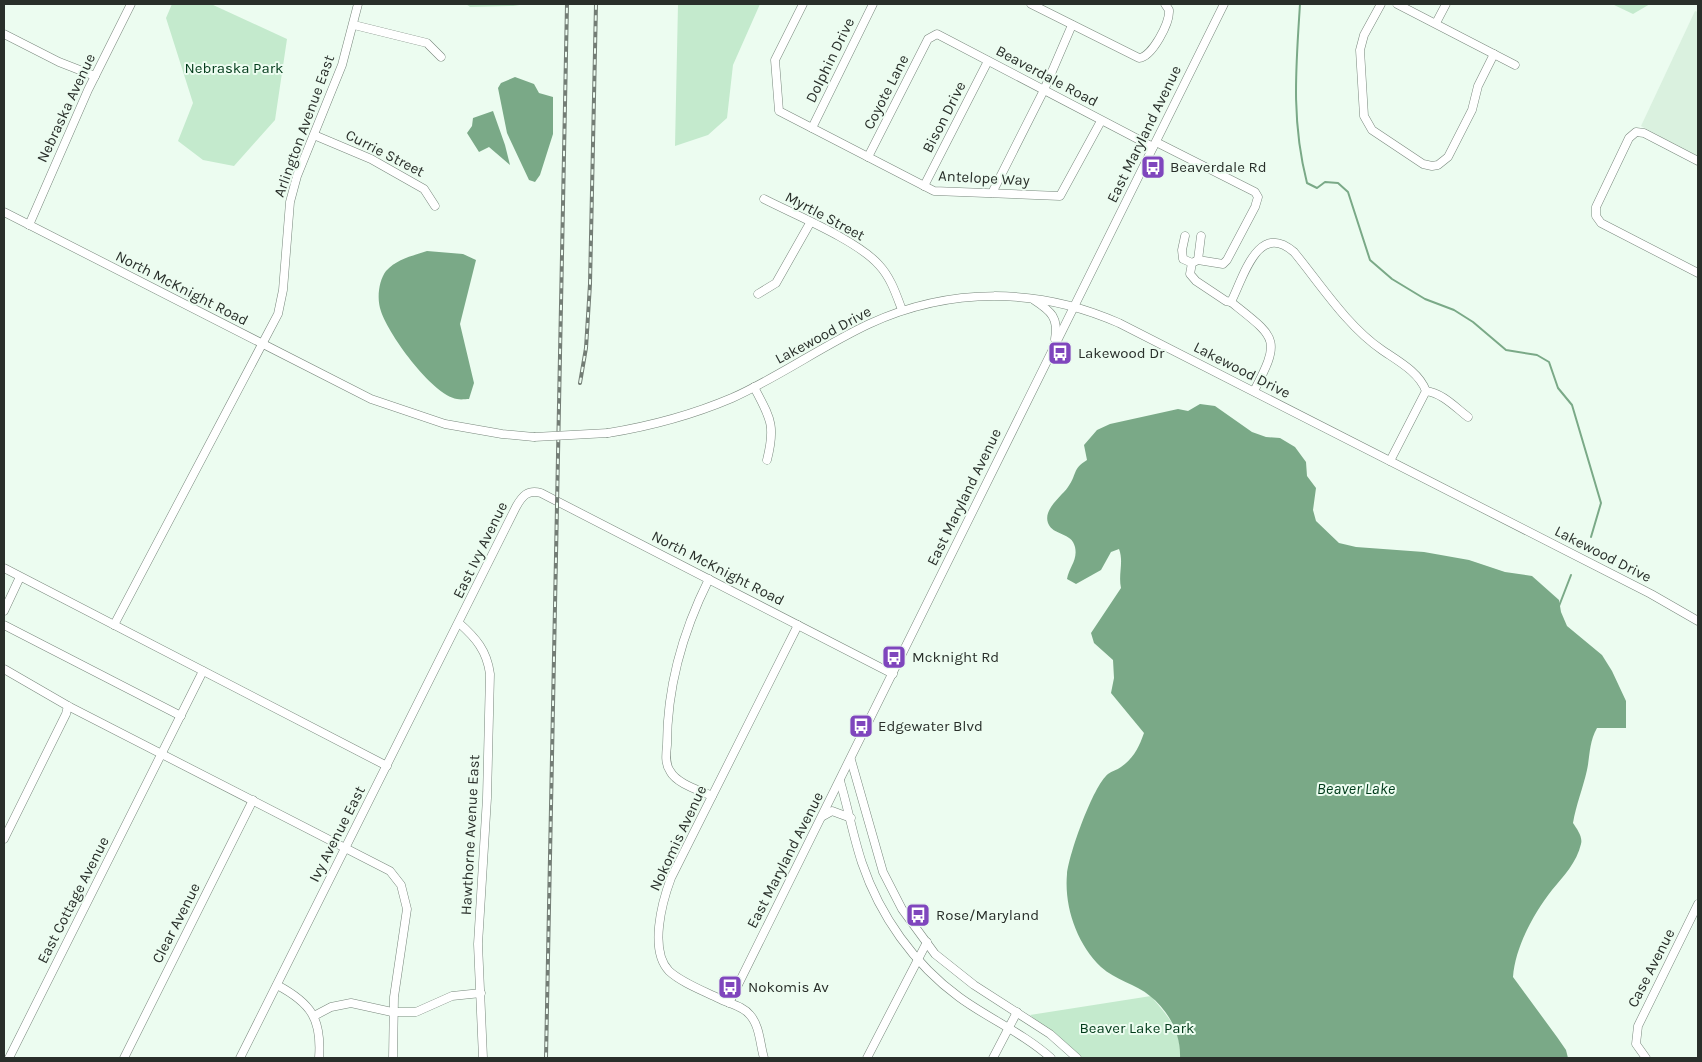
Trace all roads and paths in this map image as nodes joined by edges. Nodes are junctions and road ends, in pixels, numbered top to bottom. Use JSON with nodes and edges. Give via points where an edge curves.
{"nodes":[{"id":1,"x":131,"y":4,"type":"edge"},
{"id":2,"x":358,"y":4,"type":"edge"},
{"id":3,"x":803,"y":4,"type":"edge"},
{"id":4,"x":873,"y":4,"type":"edge"},
{"id":5,"x":1031,"y":4,"type":"edge"},
{"id":6,"x":1165,"y":4,"type":"edge"},
{"id":7,"x":1224,"y":4,"type":"edge"},
{"id":8,"x":1381,"y":4,"type":"edge"},
{"id":9,"x":1397,"y":4,"type":"edge"},
{"id":10,"x":1446,"y":4,"type":"edge"},
{"id":11,"x":1436,"y":23,"type":"junction"},
{"id":12,"x":354,"y":25,"type":"junction"},
{"id":13,"x":1072,"y":25,"type":"junction"},
{"id":14,"x":4,"y":34,"type":"edge"},
{"id":15,"x":928,"y":39,"type":"joint"},
{"id":16,"x":1494,"y":54,"type":"junction"},
{"id":17,"x":441,"y":57,"type":"dead end"},
{"id":18,"x":988,"y":61,"type":"junction"},
{"id":19,"x":1515,"y":65,"type":"dead end"},
{"id":20,"x":95,"y":76,"type":"junction"},
{"id":21,"x":1044,"y":90,"type":"junction"},
{"id":22,"x":1101,"y":121,"type":"junction"},
{"id":23,"x":812,"y":128,"type":"junction"},
{"id":24,"x":314,"y":135,"type":"junction"},
{"id":25,"x":1155,"y":144,"type":"junction"},
{"id":26,"x":868,"y":157,"type":"junction"},
{"id":27,"x":1698,"y":161,"type":"edge"},
{"id":28,"x":924,"y":186,"type":"junction"},
{"id":29,"x":992,"y":193,"type":"junction"},
{"id":30,"x":764,"y":200,"type":"dead end"},
{"id":31,"x":435,"y":206,"type":"dead end"},
{"id":32,"x":4,"y":212,"type":"edge"},
{"id":33,"x":810,"y":223,"type":"junction"},
{"id":34,"x":29,"y":225,"type":"junction"},
{"id":35,"x":1185,"y":236,"type":"dead end"},
{"id":36,"x":1200,"y":236,"type":"dead end"},
{"id":37,"x":1195,"y":262,"type":"junction"},
{"id":38,"x":1698,"y":273,"type":"edge"},
{"id":39,"x":758,"y":294,"type":"dead end"},
{"id":40,"x":1030,"y":298,"type":"junction"},
{"id":41,"x":1231,"y":302,"type":"junction"},
{"id":42,"x":1074,"y":306,"type":"junction"},
{"id":43,"x":902,"y":310,"type":"junction"},
{"id":44,"x":263,"y":345,"type":"junction"},
{"id":45,"x":1050,"y":354,"type":"junction"},
{"id":46,"x":754,"y":387,"type":"junction"},
{"id":47,"x":348,"y":389,"type":"joint"},
{"id":48,"x":1254,"y":391,"type":"junction"},
{"id":49,"x":1426,"y":391,"type":"junction"},
{"id":50,"x":1468,"y":417,"type":"dead end"},
{"id":51,"x":767,"y":460,"type":"dead end"},
{"id":52,"x":1390,"y":461,"type":"junction"},
{"id":53,"x":529,"y":492,"type":"joint"},
{"id":54,"x":4,"y":568,"type":"edge"},
{"id":55,"x":20,"y":577,"type":"junction"},
{"id":56,"x":709,"y":579,"type":"junction"},
{"id":57,"x":4,"y":611,"type":"edge"},
{"id":58,"x":1698,"y":621,"type":"edge"},
{"id":59,"x":459,"y":623,"type":"junction"},
{"id":60,"x":4,"y":625,"type":"edge"},
{"id":61,"x":114,"y":625,"type":"junction"},
{"id":62,"x":798,"y":625,"type":"junction"},
{"id":63,"x":4,"y":669,"type":"edge"},
{"id":64,"x":203,"y":671,"type":"junction"},
{"id":65,"x":893,"y":674,"type":"junction"},
{"id":66,"x":68,"y":706,"type":"junction"},
{"id":67,"x":181,"y":716,"type":"junction"},
{"id":68,"x":162,"y":754,"type":"junction"},
{"id":69,"x":851,"y":760,"type":"junction"},
{"id":70,"x":387,"y":766,"type":"junction"},
{"id":71,"x":840,"y":781,"type":"junction"},
{"id":72,"x":712,"y":796,"type":"junction"},
{"id":73,"x":253,"y":800,"type":"junction"},
{"id":74,"x":822,"y":816,"type":"junction"},
{"id":75,"x":850,"y":818,"type":"junction"},
{"id":76,"x":4,"y":839,"type":"edge"},
{"id":77,"x":346,"y":847,"type":"junction"},
{"id":78,"x":1698,"y":904,"type":"edge"},
{"id":79,"x":927,"y":942,"type":"junction"},
{"id":80,"x":918,"y":959,"type":"junction"},
{"id":81,"x":277,"y":985,"type":"junction"},
{"id":82,"x":481,"y":993,"type":"junction"},
{"id":83,"x":729,"y":1003,"type":"junction"},
{"id":84,"x":392,"y":1012,"type":"junction"},
{"id":85,"x":1017,"y":1012,"type":"junction"},
{"id":86,"x":314,"y":1016,"type":"junction"},
{"id":87,"x":1009,"y":1027,"type":"junction"},
{"id":88,"x":9,"y":1058,"type":"edge"},
{"id":89,"x":124,"y":1058,"type":"edge"},
{"id":90,"x":240,"y":1058,"type":"edge"},
{"id":91,"x":319,"y":1058,"type":"edge"},
{"id":92,"x":393,"y":1058,"type":"edge"},
{"id":93,"x":483,"y":1058,"type":"edge"},
{"id":94,"x":764,"y":1058,"type":"edge"},
{"id":95,"x":867,"y":1058,"type":"edge"},
{"id":96,"x":993,"y":1058,"type":"edge"},
{"id":97,"x":1051,"y":1058,"type":"edge"},
{"id":98,"x":1077,"y":1058,"type":"edge"},
{"id":99,"x":1646,"y":1058,"type":"edge"}],
"edges":[{"from":1,"to":20,"type":"street","name":"Nebraska Avenue"},
{"from":2,"to":12,"type":"street","name":"Arlington Avenue East"},
{"from":3,"to":23,"type":"street","name":"Antelope Way","via":[[775,60],[779,111]]},
{"from":4,"to":23,"type":"street","name":"Dolphin Drive"},
{"from":5,"to":13,"type":"street"},
{"from":6,"to":13,"type":"street","via":[[1169,15],[1151,51],[1143,58]]},
{"from":7,"to":25,"type":"street","name":"East Maryland Avenue"},
{"from":8,"to":16,"type":"street","via":[[1364,35],[1360,50],[1364,116],[1372,130],[1423,164],[1438,165],[1448,157],[1472,110],[1478,86]]},
{"from":9,"to":11,"type":"street"},
{"from":10,"to":11,"type":"street"},
{"from":11,"to":16,"type":"street"},
{"from":12,"to":17,"type":"street","via":[[427,43]]},
{"from":12,"to":24,"type":"street","name":"Arlington Avenue East"},
{"from":13,"to":21,"type":"street"},
{"from":14,"to":20,"type":"street"},
{"from":15,"to":18,"type":"street","name":"Beaverdale Road","via":[[940,35]]},
{"from":15,"to":26,"type":"street","name":"Coyote Lane"},
{"from":16,"to":19,"type":"street"},
{"from":18,"to":21,"type":"street","name":"Beaverdale Road"},
{"from":18,"to":28,"type":"street","name":"Bison Drive"},
{"from":20,"to":34,"type":"street","name":"Nebraska Avenue"},
{"from":21,"to":22,"type":"street","name":"Beaverdale Road"},
{"from":21,"to":29,"type":"street"},
{"from":22,"to":25,"type":"street","name":"Beaverdale Road"},
{"from":22,"to":29,"type":"street","name":"Antelope Way","via":[[1060,196]]},
{"from":23,"to":26,"type":"street","name":"Antelope Way"},
{"from":24,"to":31,"type":"street","name":"Currie Street","via":[[371,159],[424,189]]},
{"from":24,"to":44,"type":"street","name":"Arlington Avenue East","via":[[290,202],[281,302]]},
{"from":25,"to":37,"type":"street","name":"Beaverdale Road","via":[[1251,188],[1258,197],[1227,260],[1223,264]]},
{"from":25,"to":42,"type":"street","name":"East Maryland Avenue"},
{"from":26,"to":28,"type":"street","name":"Antelope Way"},
{"from":27,"to":38,"type":"street","via":[[1636,132],[1629,138],[1596,207],[1596,216],[1601,223]]},
{"from":28,"to":29,"type":"street","name":"Antelope Way","via":[[934,191]]},
{"from":30,"to":33,"type":"street","name":"Myrtle Street"},
{"from":32,"to":34,"type":"street","name":"North McKnight Road"},
{"from":33,"to":39,"type":"street","via":[[776,283]]},
{"from":33,"to":43,"type":"street","name":"Myrtle Street","via":[[870,256],[887,275]]},
{"from":34,"to":44,"type":"street","name":"North McKnight Road"},
{"from":35,"to":37,"type":"street","via":[[1183,259]]},
{"from":36,"to":37,"type":"street"},
{"from":37,"to":41,"type":"street","via":[[1190,274],[1196,281]]},
{"from":40,"to":42,"type":"street","name":"Lakewood Drive"},
{"from":40,"to":43,"type":"street","name":"Lakewood Drive","via":[[984,295]]},
{"from":40,"to":45,"type":"street","via":[[1050,311],[1055,319],[1056,331]]},
{"from":41,"to":48,"type":"street","via":[[1268,334],[1272,346],[1268,364]]},
{"from":41,"to":49,"type":"street","via":[[1257,251],[1266,243],[1277,242],[1286,246],[1362,335],[1401,362]]},
{"from":42,"to":45,"type":"street","name":"East Maryland Avenue"},
{"from":42,"to":48,"type":"street","name":"Lakewood Drive","via":[[1119,323]]},
{"from":43,"to":46,"type":"street","name":"Lakewood Drive"},
{"from":44,"to":47,"type":"street","name":"North McKnight Road"},
{"from":44,"to":61,"type":"street","name":"Arlington Avenue East"},
{"from":45,"to":65,"type":"street","name":"East Maryland Avenue"},
{"from":46,"to":47,"type":"street","name":"Lakewood Drive","bridge":true,"via":[[687,415],[608,433],[534,437],[445,424],[390,407]]},
{"from":46,"to":51,"type":"street","via":[[772,430]]},
{"from":48,"to":52,"type":"street","name":"Lakewood Drive"},
{"from":49,"to":50,"type":"street","via":[[1434,392]]},
{"from":49,"to":52,"type":"street"},
{"from":52,"to":58,"type":"street","name":"Lakewood Drive"},
{"from":53,"to":56,"type":"street","name":"North McKnight Road","via":[[541,493]]},
{"from":53,"to":59,"type":"street","name":"East Ivy Avenue","via":[[516,507]]},
{"from":54,"to":55,"type":"street"},
{"from":55,"to":57,"type":"street"},
{"from":55,"to":61,"type":"street"},
{"from":56,"to":62,"type":"street","name":"North McKnight Road"},
{"from":56,"to":72,"type":"street","via":[[691,618],[676,668],[668,713],[666,760],[674,776]]},
{"from":59,"to":70,"type":"street","name":"Ivy Avenue East"},
{"from":59,"to":82,"type":"street","name":"Hawthorne Avenue East","via":[[480,644],[490,674],[487,798],[479,911]]},
{"from":60,"to":67,"type":"street"},
{"from":61,"to":64,"type":"street"},
{"from":62,"to":65,"type":"street","name":"North McKnight Road"},
{"from":62,"to":72,"type":"street","name":"Nokomis Avenue"},
{"from":63,"to":66,"type":"street"},
{"from":64,"to":67,"type":"street","name":"East Cottage Avenue"},
{"from":64,"to":70,"type":"street"},
{"from":65,"to":69,"type":"street","name":"East Maryland Avenue"},
{"from":66,"to":68,"type":"street"},
{"from":66,"to":76,"type":"street"},
{"from":67,"to":68,"type":"street","name":"East Cottage Avenue"},
{"from":68,"to":73,"type":"street"},
{"from":68,"to":88,"type":"street","name":"East Cottage Avenue"},
{"from":69,"to":71,"type":"street","name":"East Maryland Avenue"},
{"from":69,"to":79,"type":"street","via":[[883,872],[902,910]]},
{"from":70,"to":77,"type":"street","name":"Ivy Avenue East"},
{"from":71,"to":74,"type":"street","name":"East Maryland Avenue"},
{"from":71,"to":75,"type":"street"},
{"from":72,"to":83,"type":"street","name":"Nokomis Avenue","via":[[670,878],[661,909],[659,939],[662,960],[671,972]]},
{"from":73,"to":77,"type":"street"},
{"from":73,"to":89,"type":"street","name":"Clear Avenue"},
{"from":74,"to":75,"type":"street","via":[[832,811]]},
{"from":74,"to":83,"type":"street","name":"East Maryland Avenue"},
{"from":75,"to":80,"type":"street","via":[[872,888],[887,918]]},
{"from":77,"to":81,"type":"street","name":"Ivy Avenue East"},
{"from":77,"to":84,"type":"street","via":[[390,871],[404,891],[407,908]]},
{"from":78,"to":99,"type":"street","name":"Case Avenue","via":[[1639,1023],[1637,1046]]},
{"from":79,"to":80,"type":"street"},
{"from":79,"to":85,"type":"street","via":[[936,954],[974,986]]},
{"from":80,"to":87,"type":"street","via":[[960,998]]},
{"from":80,"to":95,"type":"street"},
{"from":81,"to":86,"type":"street","via":[[302,1000]]},
{"from":81,"to":90,"type":"street","name":"Ivy Avenue East"},
{"from":82,"to":84,"type":"street","via":[[452,996],[416,1012]]},
{"from":82,"to":93,"type":"street","name":"Hawthorne Avenue East"},
{"from":83,"to":94,"type":"street","name":"Nokomis Avenue","via":[[746,1012],[754,1021]]},
{"from":84,"to":86,"type":"street","via":[[351,1003],[332,1007]]},
{"from":84,"to":92,"type":"street"},
{"from":85,"to":87,"type":"street"},
{"from":85,"to":98,"type":"street","via":[[1050,1034]]},
{"from":86,"to":91,"type":"street","via":[[320,1037]]},
{"from":87,"to":96,"type":"street"},
{"from":87,"to":97,"type":"street"}]}
